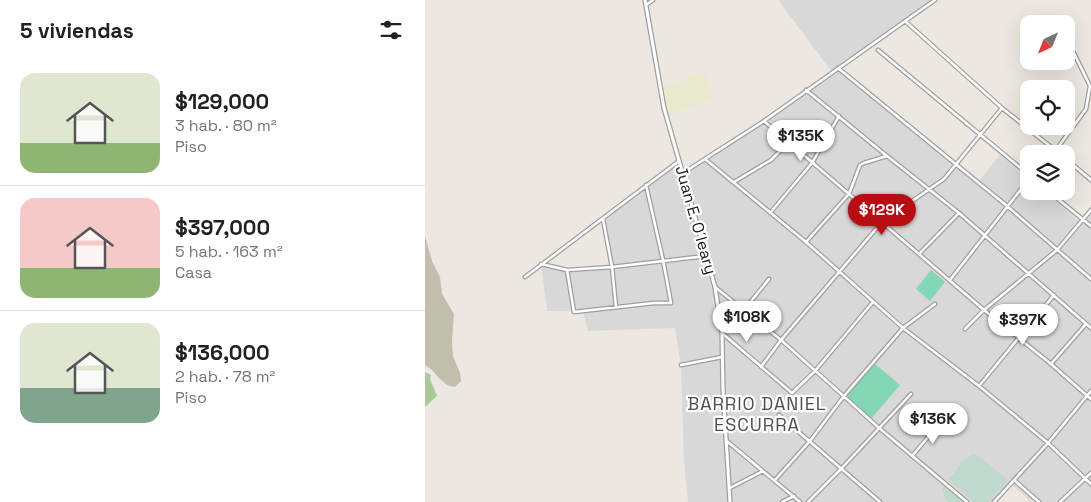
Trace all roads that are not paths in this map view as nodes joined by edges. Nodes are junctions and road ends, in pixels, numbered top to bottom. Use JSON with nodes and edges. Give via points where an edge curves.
{"nodes":[{"id":1,"x":645,"y":0,"type":"edge"},
{"id":2,"x":653,"y":0,"type":"edge"},
{"id":3,"x":935,"y":0,"type":"edge"},
{"id":4,"x":646,"y":5,"type":"junction"},
{"id":5,"x":905,"y":21,"type":"junction"},
{"id":6,"x":878,"y":50,"type":"dead end"},
{"id":7,"x":1075,"y":55,"type":"edge"},
{"id":8,"x":838,"y":68,"type":"junction"},
{"id":9,"x":806,"y":90,"type":"junction"},
{"id":10,"x":1002,"y":108,"type":"junction"},
{"id":11,"x":839,"y":116,"type":"junction"},
{"id":12,"x":764,"y":121,"type":"junction"},
{"id":13,"x":980,"y":134,"type":"junction"},
{"id":14,"x":789,"y":142,"type":"junction"},
{"id":15,"x":1050,"y":145,"type":"edge"},
{"id":16,"x":1060,"y":145,"type":"edge"},
{"id":17,"x":887,"y":156,"type":"junction"},
{"id":18,"x":705,"y":159,"type":"junction"},
{"id":19,"x":679,"y":161,"type":"junction"},
{"id":20,"x":812,"y":163,"type":"junction"},
{"id":21,"x":956,"y":164,"type":"junction"},
{"id":22,"x":1020,"y":167,"type":"edge"},
{"id":23,"x":1075,"y":167,"type":"edge"},
{"id":24,"x":683,"y":173,"type":"junction"},
{"id":25,"x":1091,"y":180,"type":"edge"},
{"id":26,"x":734,"y":182,"type":"junction"},
{"id":27,"x":646,"y":184,"type":"junction"},
{"id":28,"x":929,"y":190,"type":"junction"},
{"id":29,"x":1020,"y":190,"type":"edge"},
{"id":30,"x":849,"y":194,"type":"junction"},
{"id":31,"x":1059,"y":200,"type":"edge"},
{"id":32,"x":1007,"y":206,"type":"junction"},
{"id":33,"x":1091,"y":210,"type":"edge"},
{"id":34,"x":770,"y":213,"type":"junction"},
{"id":35,"x":959,"y":213,"type":"junction"},
{"id":36,"x":603,"y":219,"type":"junction"},
{"id":37,"x":1083,"y":220,"type":"junction"},
{"id":38,"x":882,"y":222,"type":"junction"},
{"id":39,"x":1091,"y":226,"type":"edge"},
{"id":40,"x":983,"y":235,"type":"junction"},
{"id":41,"x":806,"y":242,"type":"junction"},
{"id":42,"x":1057,"y":250,"type":"junction"},
{"id":43,"x":919,"y":254,"type":"junction"},
{"id":44,"x":706,"y":256,"type":"junction"},
{"id":45,"x":663,"y":260,"type":"junction"},
{"id":46,"x":541,"y":264,"type":"junction"},
{"id":47,"x":612,"y":266,"type":"junction"},
{"id":48,"x":567,"y":270,"type":"junction"},
{"id":49,"x":841,"y":272,"type":"junction"},
{"id":50,"x":1028,"y":274,"type":"junction"},
{"id":51,"x":525,"y":277,"type":"dead end"},
{"id":52,"x":769,"y":279,"type":"dead end"},
{"id":53,"x":1091,"y":279,"type":"edge"},
{"id":54,"x":950,"y":280,"type":"junction"},
{"id":55,"x":715,"y":287,"type":"junction"},
{"id":56,"x":1053,"y":295,"type":"junction"},
{"id":57,"x":873,"y":302,"type":"junction"},
{"id":58,"x":935,"y":304,"type":"dead end"},
{"id":59,"x":616,"y":307,"type":"junction"},
{"id":60,"x":744,"y":310,"type":"junction"},
{"id":61,"x":984,"y":310,"type":"junction"},
{"id":62,"x":1086,"y":324,"type":"junction"},
{"id":63,"x":903,"y":328,"type":"junction"},
{"id":64,"x":1091,"y":328,"type":"edge"},
{"id":65,"x":965,"y":329,"type":"dead end"},
{"id":66,"x":722,"y":333,"type":"junction"},
{"id":67,"x":1018,"y":338,"type":"junction"},
{"id":68,"x":781,"y":340,"type":"junction"},
{"id":69,"x":722,"y":357,"type":"junction"},
{"id":70,"x":1051,"y":364,"type":"junction"},
{"id":71,"x":681,"y":365,"type":"dead end"},
{"id":72,"x":761,"y":367,"type":"junction"},
{"id":73,"x":815,"y":371,"type":"junction"},
{"id":74,"x":979,"y":386,"type":"junction"},
{"id":75,"x":1091,"y":391,"type":"edge"},
{"id":76,"x":911,"y":394,"type":"dead end"},
{"id":77,"x":1087,"y":395,"type":"junction"},
{"id":78,"x":844,"y":396,"type":"junction"},
{"id":79,"x":1091,"y":400,"type":"edge"},
{"id":80,"x":779,"y":415,"type":"dead end"},
{"id":81,"x":939,"y":424,"type":"dead end"},
{"id":82,"x":879,"y":427,"type":"junction"},
{"id":83,"x":810,"y":441,"type":"junction"},
{"id":84,"x":728,"y":442,"type":"junction"},
{"id":85,"x":1048,"y":443,"type":"junction"},
{"id":86,"x":913,"y":455,"type":"junction"},
{"id":87,"x":841,"y":469,"type":"junction"},
{"id":88,"x":763,"y":471,"type":"junction"},
{"id":89,"x":1091,"y":473,"type":"edge"},
{"id":90,"x":1086,"y":478,"type":"junction"},
{"id":91,"x":775,"y":480,"type":"junction"},
{"id":92,"x":1014,"y":480,"type":"junction"},
{"id":93,"x":1091,"y":484,"type":"edge"},
{"id":94,"x":730,"y":488,"type":"junction"},
{"id":95,"x":794,"y":496,"type":"junction"},
{"id":96,"x":731,"y":502,"type":"edge"},
{"id":97,"x":782,"y":502,"type":"edge"},
{"id":98,"x":800,"y":502,"type":"edge"},
{"id":99,"x":808,"y":502,"type":"edge"},
{"id":100,"x":880,"y":502,"type":"edge"},
{"id":101,"x":967,"y":502,"type":"edge"},
{"id":102,"x":994,"y":502,"type":"edge"},
{"id":103,"x":1039,"y":502,"type":"edge"},
{"id":104,"x":1060,"y":502,"type":"edge"}],
"edges":[{"from":1,"to":4,"type":"street","name":"Juan E. O´leary"},
{"from":2,"to":4,"type":"street"},
{"from":3,"to":5,"type":"street"},
{"from":4,"to":19,"type":"street","name":"Juan E. O´leary","via":[[664,108]]},
{"from":5,"to":8,"type":"street"},
{"from":5,"to":10,"type":"street"},
{"from":6,"to":13,"type":"street"},
{"from":7,"to":16,"type":"street","via":[[1090,86],[1086,109]]},
{"from":8,"to":9,"type":"street"},
{"from":8,"to":21,"type":"street"},
{"from":9,"to":11,"type":"street"},
{"from":9,"to":12,"type":"street"},
{"from":10,"to":13,"type":"street"},
{"from":10,"to":15,"type":"street"},
{"from":11,"to":17,"type":"street"},
{"from":11,"to":20,"type":"street"},
{"from":12,"to":14,"type":"street"},
{"from":12,"to":18,"type":"street"},
{"from":13,"to":21,"type":"street"},
{"from":13,"to":22,"type":"street"},
{"from":14,"to":20,"type":"street"},
{"from":14,"to":26,"type":"street","via":[[771,160]]},
{"from":17,"to":28,"type":"street"},
{"from":17,"to":30,"type":"street","via":[[860,165]]},
{"from":18,"to":24,"type":"street"},
{"from":18,"to":26,"type":"street"},
{"from":19,"to":24,"type":"street","name":"Juan E. O´leary"},
{"from":19,"to":27,"type":"street"},
{"from":20,"to":30,"type":"street"},
{"from":20,"to":34,"type":"street"},
{"from":21,"to":28,"type":"street"},
{"from":21,"to":32,"type":"street"},
{"from":23,"to":25,"type":"street"},
{"from":24,"to":44,"type":"street","name":"Juan E. O´leary"},
{"from":26,"to":34,"type":"street"},
{"from":27,"to":36,"type":"street"},
{"from":27,"to":45,"type":"street"},
{"from":28,"to":35,"type":"street"},
{"from":28,"to":38,"type":"street"},
{"from":29,"to":32,"type":"street"},
{"from":30,"to":38,"type":"street"},
{"from":30,"to":41,"type":"street"},
{"from":31,"to":37,"type":"street"},
{"from":32,"to":40,"type":"street"},
{"from":32,"to":42,"type":"street"},
{"from":33,"to":37,"type":"street"},
{"from":34,"to":41,"type":"street"},
{"from":35,"to":40,"type":"street"},
{"from":35,"to":43,"type":"street"},
{"from":36,"to":46,"type":"street"},
{"from":36,"to":47,"type":"street"},
{"from":37,"to":39,"type":"street"},
{"from":37,"to":42,"type":"street"},
{"from":38,"to":43,"type":"street"},
{"from":38,"to":49,"type":"street"},
{"from":40,"to":50,"type":"street"},
{"from":40,"to":54,"type":"street"},
{"from":41,"to":49,"type":"street"},
{"from":42,"to":50,"type":"street"},
{"from":42,"to":53,"type":"street"},
{"from":43,"to":54,"type":"street"},
{"from":44,"to":45,"type":"street"},
{"from":44,"to":55,"type":"street","name":"Juan E. O´leary"},
{"from":45,"to":47,"type":"street"},
{"from":45,"to":59,"type":"street","via":[[671,303]]},
{"from":46,"to":48,"type":"street"},
{"from":46,"to":51,"type":"street"},
{"from":47,"to":48,"type":"street"},
{"from":47,"to":59,"type":"street"},
{"from":48,"to":59,"type":"street","via":[[574,312]]},
{"from":49,"to":57,"type":"street"},
{"from":49,"to":68,"type":"street"},
{"from":50,"to":56,"type":"street"},
{"from":50,"to":61,"type":"street"},
{"from":52,"to":60,"type":"street"},
{"from":54,"to":61,"type":"street"},
{"from":55,"to":60,"type":"street"},
{"from":55,"to":66,"type":"street","name":"Juan E. O´leary"},
{"from":56,"to":62,"type":"street"},
{"from":56,"to":67,"type":"street"},
{"from":57,"to":63,"type":"street"},
{"from":57,"to":73,"type":"street"},
{"from":58,"to":63,"type":"street"},
{"from":60,"to":68,"type":"street"},
{"from":61,"to":65,"type":"street"},
{"from":61,"to":67,"type":"street"},
{"from":62,"to":64,"type":"street"},
{"from":62,"to":70,"type":"street"},
{"from":63,"to":74,"type":"street"},
{"from":63,"to":78,"type":"street"},
{"from":66,"to":69,"type":"street","name":"Juan E. O´leary"},
{"from":66,"to":72,"type":"street"},
{"from":67,"to":70,"type":"street"},
{"from":67,"to":74,"type":"street"},
{"from":68,"to":72,"type":"street"},
{"from":68,"to":73,"type":"street"},
{"from":69,"to":71,"type":"street"},
{"from":69,"to":84,"type":"street","name":"Juan E. O´leary"},
{"from":70,"to":77,"type":"street"},
{"from":72,"to":73,"type":"street","via":[[792,393]]},
{"from":73,"to":78,"type":"street"},
{"from":74,"to":85,"type":"street"},
{"from":75,"to":77,"type":"street"},
{"from":76,"to":82,"type":"street"},
{"from":77,"to":79,"type":"street"},
{"from":77,"to":85,"type":"street"},
{"from":78,"to":82,"type":"street"},
{"from":78,"to":83,"type":"street"},
{"from":80,"to":83,"type":"street"},
{"from":81,"to":86,"type":"street"},
{"from":82,"to":86,"type":"street"},
{"from":82,"to":87,"type":"street"},
{"from":83,"to":87,"type":"street"},
{"from":83,"to":91,"type":"street"},
{"from":84,"to":88,"type":"street"},
{"from":84,"to":94,"type":"street","name":"Juan E. O´leary"},
{"from":85,"to":90,"type":"street"},
{"from":85,"to":92,"type":"street"},
{"from":86,"to":101,"type":"street"},
{"from":87,"to":99,"type":"street"},
{"from":87,"to":100,"type":"street"},
{"from":88,"to":91,"type":"street"},
{"from":88,"to":94,"type":"street"},
{"from":89,"to":90,"type":"street"},
{"from":90,"to":93,"type":"street"},
{"from":90,"to":104,"type":"street"},
{"from":91,"to":95,"type":"street"},
{"from":92,"to":102,"type":"street"},
{"from":92,"to":103,"type":"street"},
{"from":94,"to":96,"type":"street","name":"Juan E. O´leary"},
{"from":95,"to":97,"type":"street"},
{"from":95,"to":98,"type":"street"}]}
